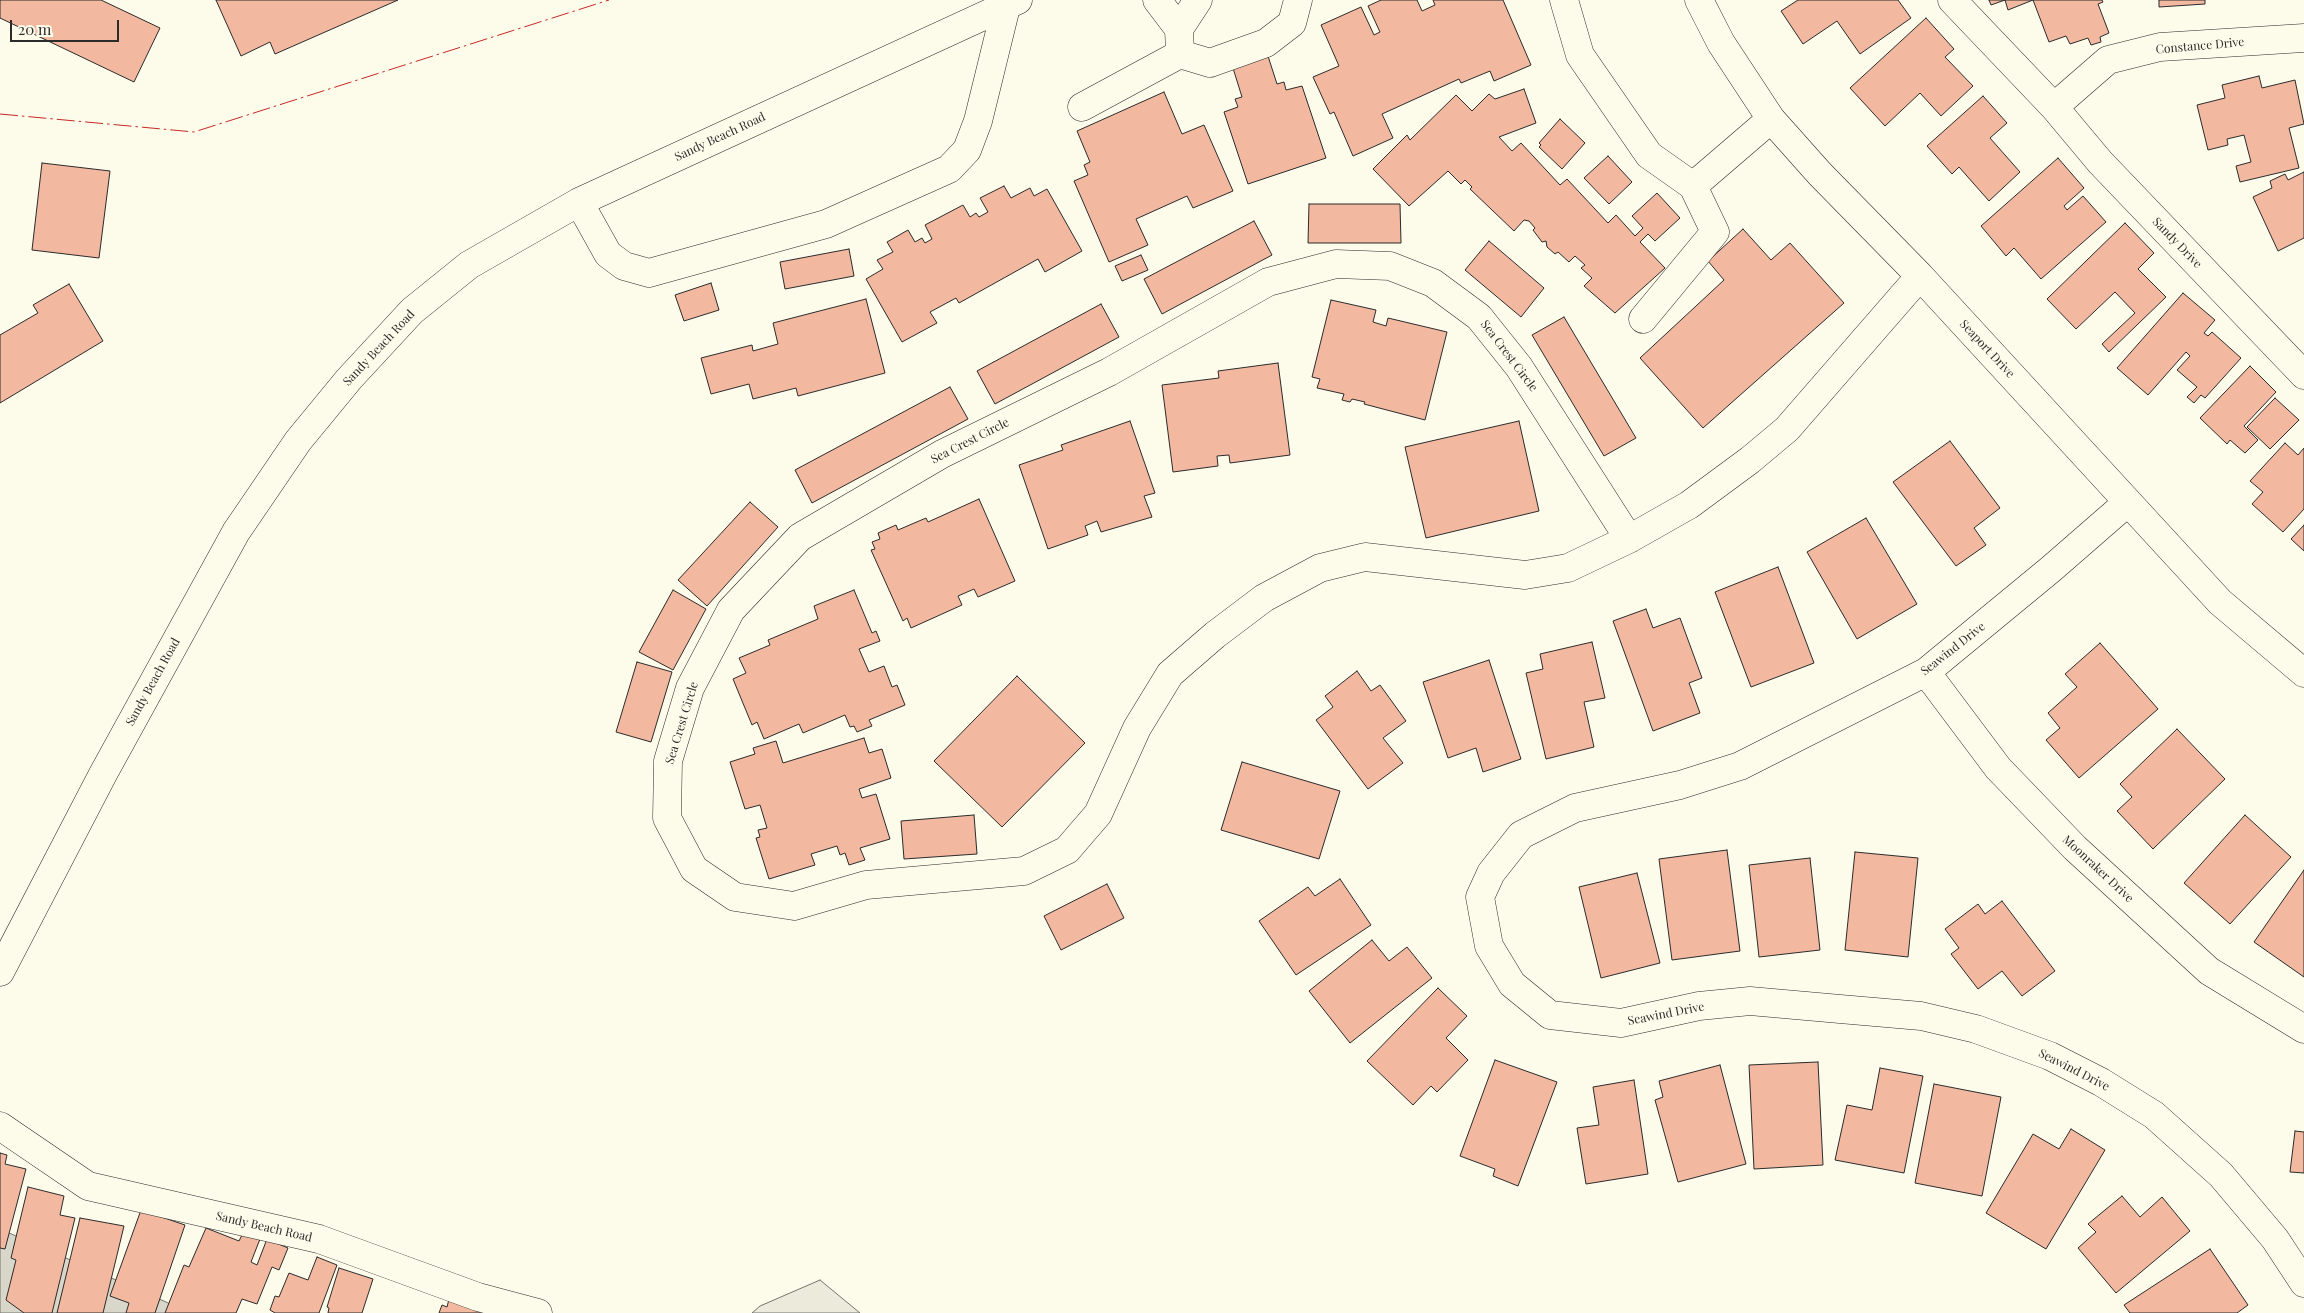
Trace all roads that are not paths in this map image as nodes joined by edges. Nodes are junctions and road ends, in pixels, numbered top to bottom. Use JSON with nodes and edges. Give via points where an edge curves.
{"nodes":[{"id":1,"x":1157,"y":0,"type":"edge"},
{"id":2,"x":1198,"y":0,"type":"edge"},
{"id":3,"x":1298,"y":0,"type":"edge"},
{"id":4,"x":1564,"y":0,"type":"edge"},
{"id":5,"x":1699,"y":0,"type":"edge"},
{"id":6,"x":1952,"y":0,"type":"edge"},
{"id":7,"x":1012,"y":4,"type":"edge"},
{"id":8,"x":2304,"y":38,"type":"edge"},
{"id":9,"x":1180,"y":42,"type":"junction"},
{"id":10,"x":1082,"y":107,"type":"dead end"},
{"id":11,"x":2054,"y":108,"type":"junction"},
{"id":12,"x":1771,"y":119,"type":"junction"},
{"id":13,"x":1693,"y":186,"type":"junction"},
{"id":14,"x":579,"y":202,"type":"junction"},
{"id":15,"x":1920,"y":276,"type":"junction"},
{"id":16,"x":1643,"y":319,"type":"dead end"},
{"id":17,"x":2304,"y":375,"type":"edge"},
{"id":18,"x":2128,"y":502,"type":"junction"},
{"id":19,"x":1629,"y":539,"type":"junction"},
{"id":20,"x":1926,"y":672,"type":"junction"},
{"id":21,"x":2304,"y":673,"type":"edge"},
{"id":22,"x":0,"y":972,"type":"edge"},
{"id":23,"x":2304,"y":1029,"type":"edge"},
{"id":24,"x":0,"y":1126,"type":"edge"},
{"id":25,"x":2304,"y":1283,"type":"edge"},
{"id":26,"x":538,"y":1313,"type":"edge"}],
"edges":[{"from":1,"to":9,"type":"street"},
{"from":2,"to":9,"type":"street"},
{"from":3,"to":9,"type":"street","via":[[1292,23],[1266,43],[1210,63]]},
{"from":4,"to":13,"type":"street","via":[[1580,55],[1649,155]]},
{"from":5,"to":12,"type":"street","name":"Seaport Drive","via":[[1721,43]]},
{"from":6,"to":11,"type":"street","name":"Sandy Drive"},
{"from":7,"to":14,"type":"street","name":"Sandy Beach Road"},
{"from":7,"to":14,"type":"street","via":[[978,121],[967,150],[950,169],[826,224],[650,273],[624,266],[608,254]]},
{"from":8,"to":11,"type":"street","name":"Constance Drive","via":[[2160,47],[2108,60]]},
{"from":9,"to":10,"type":"street"},
{"from":11,"to":17,"type":"street","name":"Sandy Drive","via":[[2100,162]]},
{"from":12,"to":13,"type":"street"},
{"from":12,"to":15,"type":"street","name":"Seaport Drive"},
{"from":13,"to":16,"type":"street","via":[[1715,232]]},
{"from":14,"to":22,"type":"street","name":"Sandy Beach Road","via":[[470,265],[412,311],[298,441],[236,532],[103,774]]},
{"from":15,"to":18,"type":"street","name":"Seaport Drive"},
{"from":15,"to":19,"type":"street","name":"Sea Crest Circle","via":[[1787,429],[1689,505]]},
{"from":18,"to":20,"type":"street","name":"Seawind Drive"},
{"from":18,"to":21,"type":"street","name":"Seaport Drive","via":[[2220,602]]},
{"from":19,"to":19,"type":"street","name":"Sea Crest Circle","via":[[1568,568],[1525,575],[1365,557],[1320,568],[1264,598],[1170,674],[1137,728],[1098,814],[1067,850],[1024,871],[866,885],[794,906],[745,899],[735,897],[694,869],[667,818],[668,761],[690,688],[731,610],[800,537],[942,454],[1109,372],[1268,282],[1336,264],[1390,266],[1432,282],[1479,316],[1520,367]]},
{"from":20,"to":23,"type":"street","name":"Moonraker Drive","via":[[1998,768],[2075,848],[2209,971]]},
{"from":20,"to":25,"type":"street","name":"Seawind Drive","via":[[1740,766],[1680,785],[1575,808],[1521,834],[1492,873],[1480,896],[1489,946],[1512,984],[1550,1015],[1620,1023],[1699,1006],[1750,1002],[1840,1009],[1921,1016],[1976,1030],[2050,1056],[2101,1082],[2154,1115],[2221,1175],[2275,1239]]},
{"from":24,"to":26,"type":"street","name":"Sandy Beach Road","via":[[88,1186],[319,1239],[478,1297]]}]}
